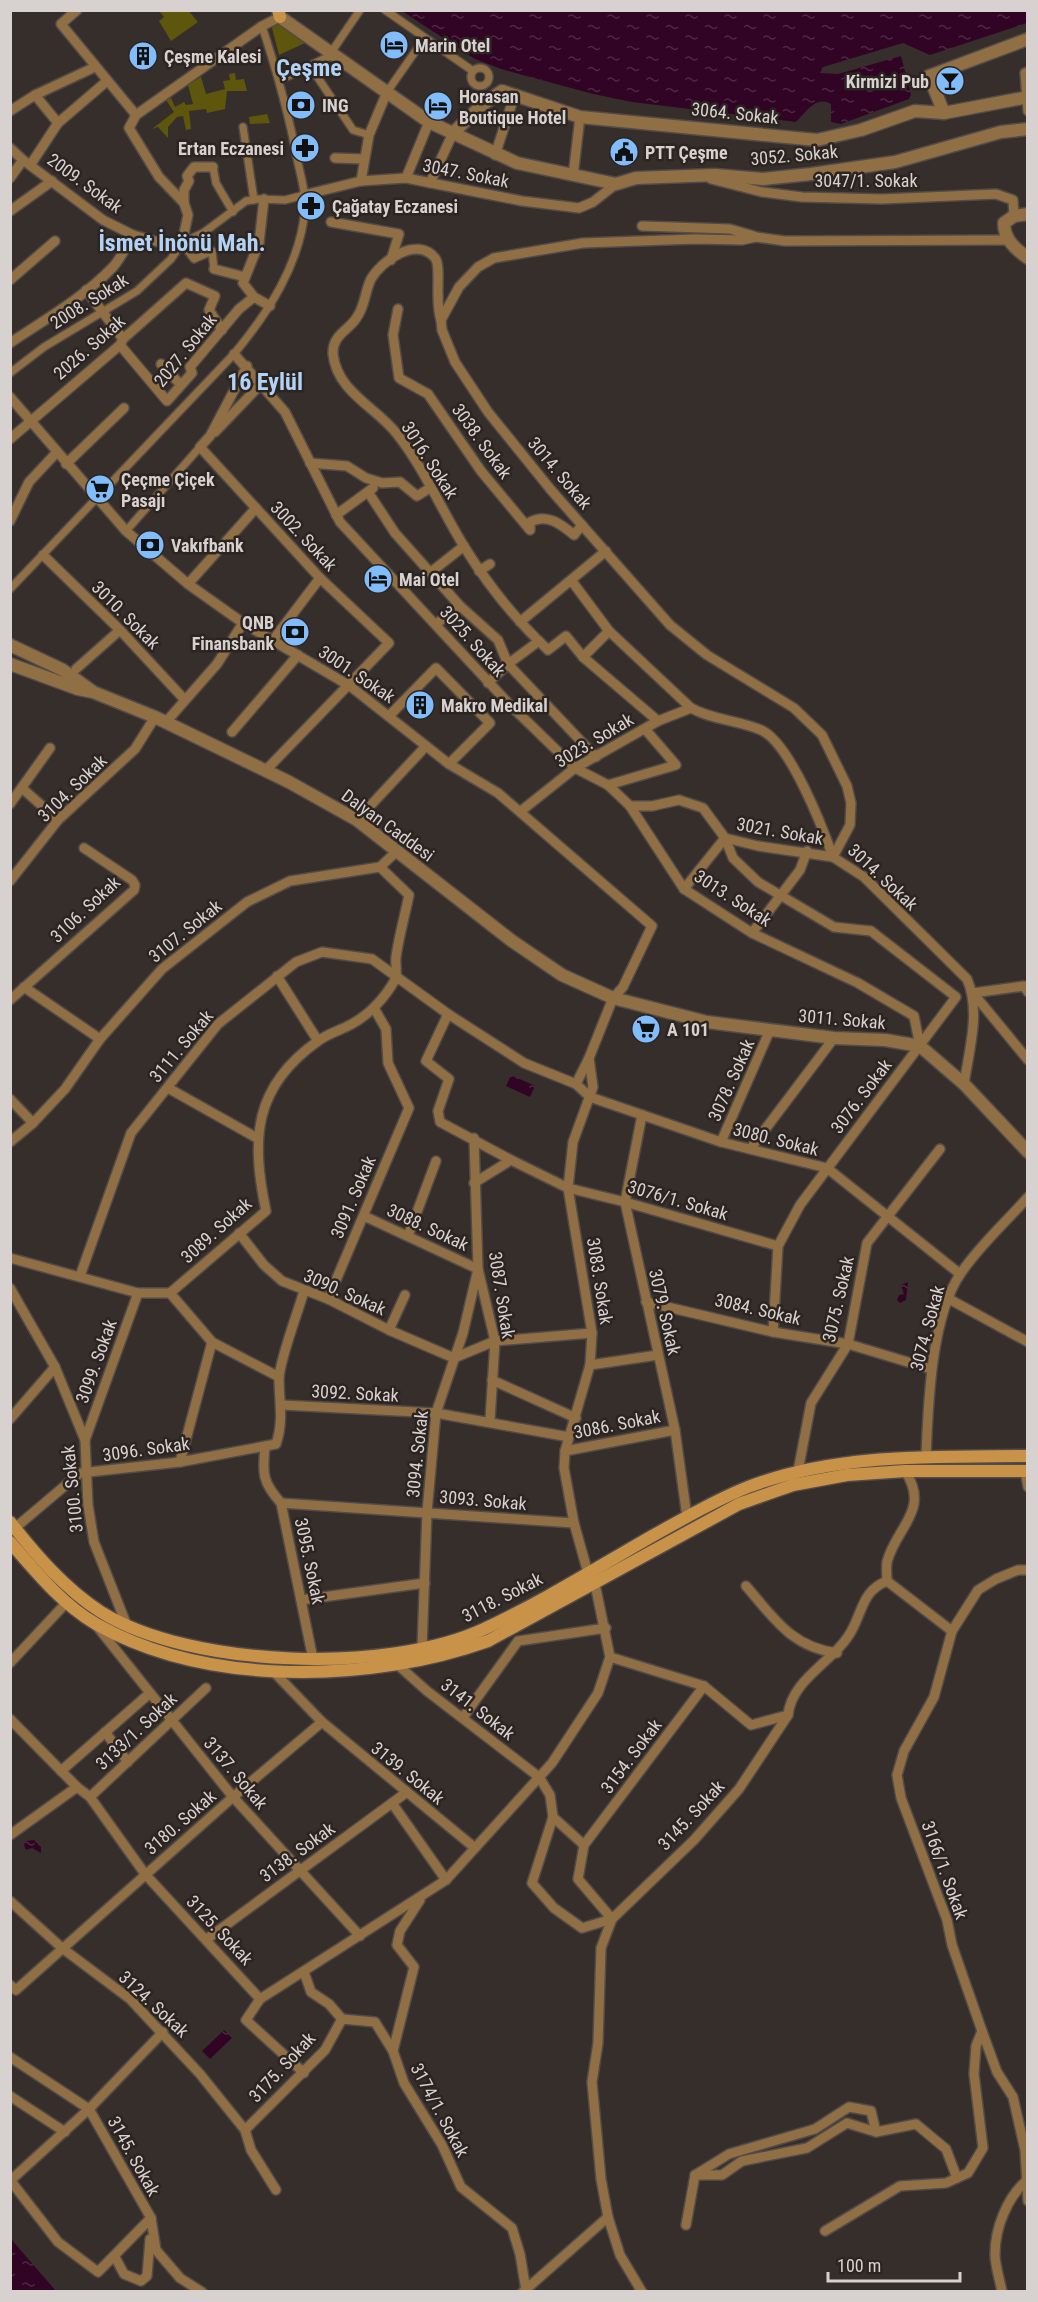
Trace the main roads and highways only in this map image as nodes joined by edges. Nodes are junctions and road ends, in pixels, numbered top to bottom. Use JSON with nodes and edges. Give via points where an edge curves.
{"nodes":[{"id":1,"x":1028,"y":1456,"type":"edge"},
{"id":2,"x":1026,"y":1471,"type":"edge"},
{"id":3,"x":13,"y":1525,"type":"edge"},
{"id":4,"x":10,"y":1542,"type":"edge"}],
"edges":[{"from":1,"to":3,"type":"main road","name":"3118. Sokak","via":[[843,1462],[798,1471],[748,1487],[687,1517],[483,1629],[422,1648],[363,1657],[313,1659],[207,1651],[169,1642],[100,1611],[53,1572]]},
{"from":2,"to":4,"type":"main road","name":"3118. Sokak","via":[[905,1471],[847,1475],[793,1485],[739,1504],[488,1641],[399,1666],[326,1672],[273,1671],[170,1655],[95,1623],[44,1581]]}]}
